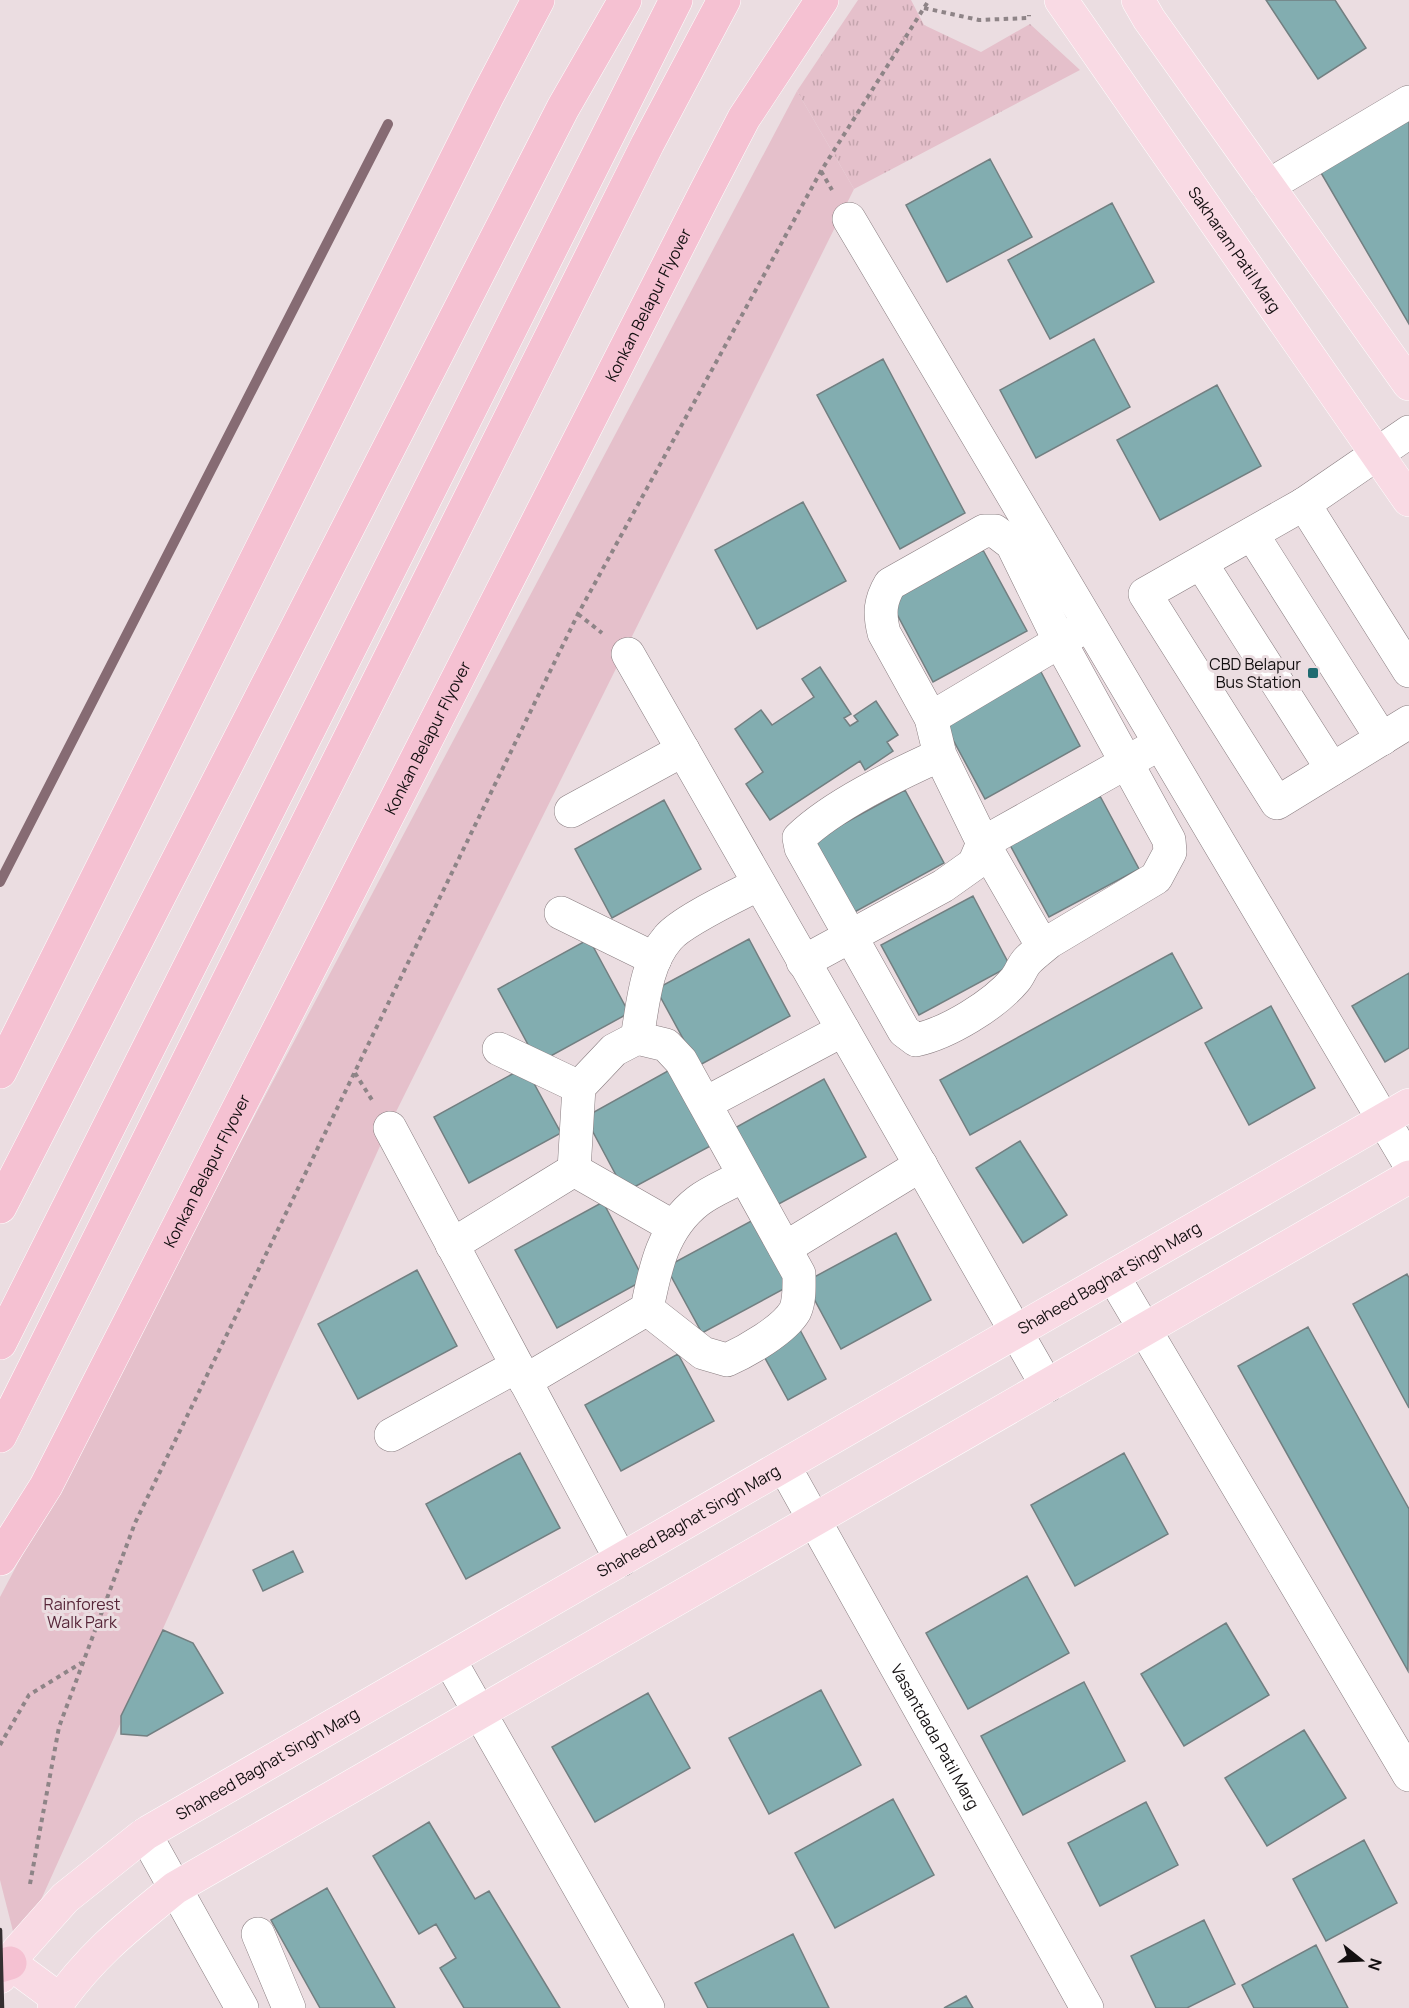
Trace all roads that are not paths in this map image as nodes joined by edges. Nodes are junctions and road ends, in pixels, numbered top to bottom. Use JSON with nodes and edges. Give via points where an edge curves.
{"nodes":[{"id":1,"x":538,"y":0,"type":"edge"},
{"id":2,"x":626,"y":0,"type":"edge"},
{"id":3,"x":676,"y":0,"type":"edge"},
{"id":4,"x":724,"y":0,"type":"edge"},
{"id":5,"x":822,"y":0,"type":"edge"},
{"id":6,"x":1138,"y":0,"type":"edge"},
{"id":7,"x":1069,"y":2,"type":"edge"},
{"id":8,"x":1409,"y":102,"type":"edge"},
{"id":9,"x":1268,"y":186,"type":"junction"},
{"id":10,"x":849,"y":219,"type":"dead end"},
{"id":11,"x":1409,"y":384,"type":"edge"},
{"id":12,"x":1409,"y":432,"type":"edge"},
{"id":13,"x":1377,"y":454,"type":"junction"},
{"id":14,"x":1409,"y":500,"type":"edge"},
{"id":15,"x":1304,"y":504,"type":"junction"},
{"id":16,"x":1252,"y":534,"type":"junction"},
{"id":17,"x":1201,"y":563,"type":"junction"},
{"id":18,"x":1088,"y":625,"type":"junction"},
{"id":19,"x":1060,"y":642,"type":"junction"},
{"id":20,"x":628,"y":654,"type":"dead end"},
{"id":21,"x":1409,"y":671,"type":"edge"},
{"id":22,"x":931,"y":718,"type":"junction"},
{"id":23,"x":1395,"y":730,"type":"edge"},
{"id":24,"x":1159,"y":744,"type":"junction"},
{"id":25,"x":683,"y":750,"type":"junction"},
{"id":26,"x":940,"y":755,"type":"junction"},
{"id":27,"x":1126,"y":762,"type":"junction"},
{"id":28,"x":1332,"y":770,"type":"junction"},
{"id":29,"x":571,"y":811,"type":"dead end"},
{"id":30,"x":983,"y":843,"type":"junction"},
{"id":31,"x":759,"y":884,"type":"junction"},
{"id":32,"x":561,"y":913,"type":"dead end"},
{"id":33,"x":851,"y":936,"type":"junction"},
{"id":34,"x":1043,"y":947,"type":"junction"},
{"id":35,"x":655,"y":959,"type":"junction"},
{"id":36,"x":803,"y":962,"type":"junction"},
{"id":37,"x":843,"y":1030,"type":"junction"},
{"id":38,"x":637,"y":1038,"type":"junction"},
{"id":39,"x":499,"y":1048,"type":"dead end"},
{"id":40,"x":0,"y":1072,"type":"edge"},
{"id":41,"x":579,"y":1087,"type":"junction"},
{"id":42,"x":705,"y":1103,"type":"junction"},
{"id":43,"x":1396,"y":1113,"type":"edge"},
{"id":44,"x":390,"y":1128,"type":"dead end"},
{"id":45,"x":1409,"y":1163,"type":"edge"},
{"id":46,"x":921,"y":1165,"type":"junction"},
{"id":47,"x":574,"y":1170,"type":"junction"},
{"id":48,"x":743,"y":1176,"type":"junction"},
{"id":49,"x":1409,"y":1177,"type":"edge"},
{"id":50,"x":0,"y":1207,"type":"edge"},
{"id":51,"x":672,"y":1226,"type":"junction"},
{"id":52,"x":452,"y":1245,"type":"junction"},
{"id":53,"x":785,"y":1248,"type":"junction"},
{"id":54,"x":1113,"y":1276,"type":"junction"},
{"id":55,"x":646,"y":1309,"type":"junction"},
{"id":56,"x":1144,"y":1328,"type":"junction"},
{"id":57,"x":1016,"y":1332,"type":"junction"},
{"id":58,"x":0,"y":1343,"type":"edge"},
{"id":59,"x":521,"y":1373,"type":"junction"},
{"id":60,"x":1047,"y":1386,"type":"junction"},
{"id":61,"x":391,"y":1435,"type":"dead end"},
{"id":62,"x":0,"y":1437,"type":"edge"},
{"id":63,"x":784,"y":1466,"type":"junction"},
{"id":64,"x":814,"y":1520,"type":"junction"},
{"id":65,"x":0,"y":1559,"type":"edge"},
{"id":66,"x":621,"y":1560,"type":"junction"},
{"id":67,"x":449,"y":1659,"type":"junction"},
{"id":68,"x":479,"y":1714,"type":"junction"},
{"id":69,"x":1409,"y":1775,"type":"edge"},
{"id":70,"x":145,"y":1834,"type":"junction"},
{"id":71,"x":175,"y":1888,"type":"junction"},
{"id":72,"x":258,"y":1934,"type":"dead end"},
{"id":73,"x":3,"y":1969,"type":"edge"},
{"id":74,"x":57,"y":2004,"type":"edge"},
{"id":75,"x":242,"y":2008,"type":"edge"},
{"id":76,"x":289,"y":2008,"type":"edge"},
{"id":77,"x":648,"y":2008,"type":"edge"},
{"id":78,"x":1088,"y":2008,"type":"edge"}],
"edges":[{"from":1,"to":40,"type":"highway"},
{"from":2,"to":50,"type":"highway","via":[[563,108]]},
{"from":3,"to":58,"type":"highway"},
{"from":4,"to":62,"type":"highway","via":[[638,164]]},
{"from":5,"to":65,"type":"highway","name":"Konkan Belapur Flyover","via":[[744,118],[46,1486]]},
{"from":6,"to":9,"type":"main road"},
{"from":7,"to":13,"type":"main road","name":"Sakharam Patil Marg"},
{"from":8,"to":9,"type":"street"},
{"from":9,"to":11,"type":"main road"},
{"from":10,"to":18,"type":"street"},
{"from":12,"to":13,"type":"street"},
{"from":13,"to":14,"type":"main road","name":"Sakharam Patil Marg"},
{"from":13,"to":15,"type":"street"},
{"from":15,"to":16,"type":"street"},
{"from":15,"to":21,"type":"street"},
{"from":16,"to":17,"type":"street"},
{"from":16,"to":23,"type":"street"},
{"from":17,"to":28,"type":"street"},
{"from":17,"to":28,"type":"street","via":[[1145,594],[1277,803]]},
{"from":18,"to":19,"type":"street"},
{"from":18,"to":24,"type":"street"},
{"from":19,"to":22,"type":"street"},
{"from":19,"to":22,"type":"street","via":[[1011,544],[995,531],[984,531],[890,584],[881,598],[884,633]]},
{"from":19,"to":27,"type":"street"},
{"from":20,"to":25,"type":"street"},
{"from":22,"to":26,"type":"street"},
{"from":23,"to":28,"type":"street"},
{"from":24,"to":27,"type":"street"},
{"from":24,"to":43,"type":"street"},
{"from":25,"to":29,"type":"street"},
{"from":25,"to":31,"type":"street"},
{"from":26,"to":30,"type":"street"},
{"from":26,"to":33,"type":"street","via":[[812,826],[800,838],[801,848]]},
{"from":27,"to":30,"type":"street"},
{"from":27,"to":34,"type":"street","via":[[1169,840],[1170,852],[1156,878]]},
{"from":30,"to":33,"type":"street","via":[[974,864],[943,886]]},
{"from":30,"to":34,"type":"street"},
{"from":31,"to":35,"type":"street","via":[[669,937]]},
{"from":31,"to":36,"type":"street"},
{"from":32,"to":35,"type":"street"},
{"from":33,"to":34,"type":"street","via":[[904,1032],[916,1040],[930,1037],[993,1001]]},
{"from":33,"to":36,"type":"street"},
{"from":35,"to":38,"type":"street"},
{"from":36,"to":37,"type":"street"},
{"from":37,"to":42,"type":"street"},
{"from":37,"to":46,"type":"street"},
{"from":38,"to":41,"type":"street","via":[[614,1050]]},
{"from":38,"to":42,"type":"street","via":[[666,1045],[681,1061]]},
{"from":39,"to":41,"type":"street"},
{"from":41,"to":47,"type":"street"},
{"from":42,"to":48,"type":"street"},
{"from":43,"to":45,"type":"street"},
{"from":43,"to":54,"type":"main road","name":"Shaheed Baghat Singh Marg"},
{"from":44,"to":52,"type":"street"},
{"from":46,"to":53,"type":"street"},
{"from":46,"to":57,"type":"street"},
{"from":47,"to":51,"type":"street"},
{"from":47,"to":52,"type":"street"},
{"from":48,"to":51,"type":"street","via":[[698,1200]]},
{"from":48,"to":53,"type":"street"},
{"from":49,"to":56,"type":"main road"},
{"from":51,"to":55,"type":"street","via":[[655,1266]]},
{"from":52,"to":59,"type":"street"},
{"from":53,"to":55,"type":"street","via":[[799,1274],[795,1310],[747,1351],[727,1360],[704,1353]]},
{"from":54,"to":56,"type":"street"},
{"from":54,"to":57,"type":"main road","name":"Shaheed Baghat Singh Marg"},
{"from":55,"to":59,"type":"street"},
{"from":56,"to":60,"type":"main road"},
{"from":56,"to":69,"type":"street"},
{"from":57,"to":60,"type":"street"},
{"from":57,"to":63,"type":"main road","name":"Shaheed Baghat Singh Marg"},
{"from":59,"to":61,"type":"street"},
{"from":59,"to":66,"type":"street"},
{"from":60,"to":64,"type":"main road"},
{"from":63,"to":64,"type":"street","name":"Vasantdada Patil Marg"},
{"from":63,"to":66,"type":"main road","name":"Shaheed Baghat Singh Marg"},
{"from":64,"to":68,"type":"main road"},
{"from":64,"to":78,"type":"street","name":"Vasantdada Patil Marg"},
{"from":66,"to":67,"type":"main road","name":"Shaheed Baghat Singh Marg"},
{"from":67,"to":68,"type":"street"},
{"from":67,"to":70,"type":"main road","name":"Shaheed Baghat Singh Marg"},
{"from":68,"to":71,"type":"main road"},
{"from":68,"to":77,"type":"street"},
{"from":70,"to":71,"type":"street"},
{"from":70,"to":73,"type":"main road","name":"Shaheed Baghat Singh Marg","via":[[65,1898]]},
{"from":71,"to":74,"type":"main road","via":[[107,1943]]},
{"from":71,"to":75,"type":"street"},
{"from":72,"to":76,"type":"street"},
{"from":73,"to":74,"type":"main road"}]}
